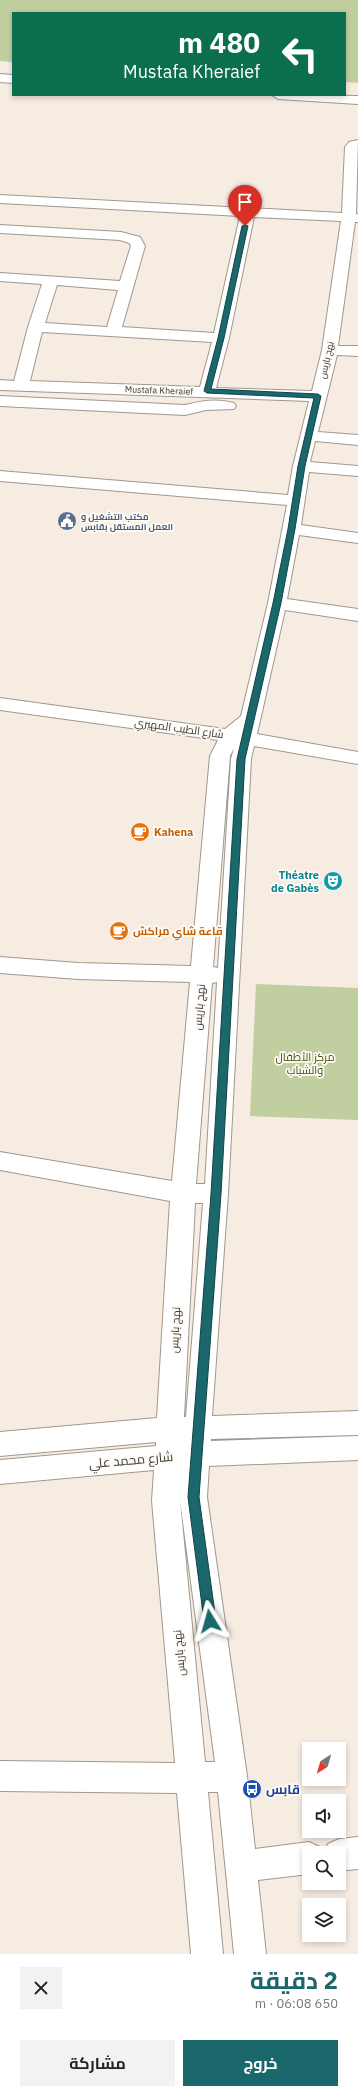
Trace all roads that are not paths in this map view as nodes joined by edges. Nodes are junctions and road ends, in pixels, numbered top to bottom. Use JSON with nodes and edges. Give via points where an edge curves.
{"nodes":[{"id":1,"x":0,"y":78,"type":"edge"},
{"id":2,"x":12,"y":79,"type":"edge"},
{"id":3,"x":294,"y":96,"type":"edge"},
{"id":4,"x":358,"y":100,"type":"edge"},
{"id":5,"x":358,"y":144,"type":"edge"},
{"id":6,"x":0,"y":200,"type":"edge"},
{"id":7,"x":248,"y":212,"type":"junction"},
{"id":8,"x":353,"y":217,"type":"edge"},
{"id":9,"x":0,"y":229,"type":"edge"},
{"id":10,"x":350,"y":267,"type":"edge"},
{"id":11,"x":0,"y":278,"type":"edge"},
{"id":12,"x":51,"y":281,"type":"junction"},
{"id":13,"x":127,"y":286,"type":"junction"},
{"id":14,"x":36,"y":327,"type":"junction"},
{"id":15,"x":114,"y":331,"type":"junction"},
{"id":16,"x":221,"y":338,"type":"junction"},
{"id":17,"x":330,"y":350,"type":"junction"},
{"id":18,"x":358,"y":351,"type":"edge"},
{"id":19,"x":0,"y":385,"type":"edge"},
{"id":20,"x":21,"y":386,"type":"junction"},
{"id":21,"x":207,"y":391,"type":"junction"},
{"id":22,"x":0,"y":401,"type":"edge"},
{"id":23,"x":316,"y":403,"type":"junction"},
{"id":24,"x":309,"y":436,"type":"junction"},
{"id":25,"x":358,"y":440,"type":"edge"},
{"id":26,"x":301,"y":466,"type":"junction"},
{"id":27,"x":358,"y":471,"type":"edge"},
{"id":28,"x":0,"y":476,"type":"edge"},
{"id":29,"x":296,"y":501,"type":"junction"},
{"id":30,"x":292,"y":529,"type":"junction"},
{"id":31,"x":358,"y":538,"type":"edge"},
{"id":32,"x":277,"y":603,"type":"junction"},
{"id":33,"x":358,"y":615,"type":"edge"},
{"id":34,"x":8,"y":705,"type":"edge"},
{"id":35,"x":0,"y":719,"type":"edge"},
{"id":36,"x":242,"y":730,"type":"junction"},
{"id":37,"x":358,"y":758,"type":"edge"},
{"id":38,"x":0,"y":965,"type":"edge"},
{"id":39,"x":202,"y":975,"type":"junction"},
{"id":40,"x":228,"y":976,"type":"junction"},
{"id":41,"x":0,"y":1161,"type":"edge"},
{"id":42,"x":183,"y":1192,"type":"junction"},
{"id":43,"x":216,"y":1194,"type":"junction"},
{"id":44,"x":358,"y":1423,"type":"edge"},
{"id":45,"x":199,"y":1428,"type":"junction"},
{"id":46,"x":169,"y":1429,"type":"junction"},
{"id":47,"x":0,"y":1444,"type":"edge"},
{"id":48,"x":358,"y":1448,"type":"edge"},
{"id":49,"x":197,"y":1454,"type":"junction"},
{"id":50,"x":167,"y":1456,"type":"junction"},
{"id":51,"x":0,"y":1472,"type":"edge"},
{"id":52,"x":0,"y":1776,"type":"edge"},
{"id":53,"x":232,"y":1776,"type":"junction"},
{"id":54,"x":191,"y":1778,"type":"junction"},
{"id":55,"x":358,"y":1853,"type":"edge"},
{"id":56,"x":346,"y":1854,"type":"edge"},
{"id":57,"x":302,"y":1859,"type":"edge"},
{"id":58,"x":242,"y":1866,"type":"junction"},
{"id":59,"x":207,"y":1954,"type":"edge"},
{"id":60,"x":250,"y":1954,"type":"edge"}],
"edges":[{"from":1,"to":2,"type":"street"},
{"from":3,"to":4,"type":"street"},
{"from":5,"to":8,"type":"street","name":"نهج باريس","via":[[352,148]]},
{"from":6,"to":7,"type":"street"},
{"from":7,"to":8,"type":"street"},
{"from":7,"to":16,"type":"street"},
{"from":8,"to":10,"type":"street","name":"نهج باريس"},
{"from":9,"to":13,"type":"street","via":[[121,236],[133,239],[138,246]]},
{"from":10,"to":17,"type":"street","name":"نهج باريس"},
{"from":11,"to":12,"type":"street"},
{"from":12,"to":13,"type":"street"},
{"from":12,"to":14,"type":"street"},
{"from":13,"to":15,"type":"street"},
{"from":14,"to":15,"type":"street"},
{"from":14,"to":20,"type":"street"},
{"from":15,"to":16,"type":"street"},
{"from":16,"to":21,"type":"street"},
{"from":17,"to":18,"type":"street"},
{"from":17,"to":23,"type":"street","name":"نهج باريس"},
{"from":19,"to":20,"type":"street","name":"Mustafa Kheraief"},
{"from":20,"to":21,"type":"street","name":"Mustafa Kheraief"},
{"from":21,"to":23,"type":"street","name":"Mustafa Kheraief"},
{"from":22,"to":23,"type":"street","via":[[186,410],[206,405]]},
{"from":23,"to":24,"type":"street","name":"نهج باريس"},
{"from":24,"to":25,"type":"street"},
{"from":24,"to":26,"type":"street","name":"نهج باريس"},
{"from":26,"to":27,"type":"street"},
{"from":26,"to":29,"type":"street","name":"نهج باريس"},
{"from":28,"to":29,"type":"street"},
{"from":29,"to":30,"type":"street","name":"نهج باريس"},
{"from":30,"to":31,"type":"street"},
{"from":30,"to":32,"type":"street","name":"نهج باريس"},
{"from":32,"to":33,"type":"street"},
{"from":32,"to":36,"type":"street","name":"نهج باريس"},
{"from":34,"to":35,"type":"street"},
{"from":34,"to":36,"type":"street","name":"شارع الطيب المهيري"},
{"from":36,"to":37,"type":"street","name":"شارع الطيب المهيري"},
{"from":36,"to":39,"type":"street","name":"نهج باريس","via":[[220,756]]},
{"from":36,"to":40,"type":"street","name":"نهج باريس"},
{"from":38,"to":39,"type":"street","via":[[78,971]]},
{"from":39,"to":40,"type":"street"},
{"from":39,"to":42,"type":"street","name":"نهج باريس"},
{"from":40,"to":43,"type":"street","name":"نهج باريس"},
{"from":41,"to":42,"type":"street"},
{"from":42,"to":43,"type":"street"},
{"from":42,"to":46,"type":"street","name":"نهج باريس"},
{"from":43,"to":45,"type":"street","name":"نهج باريس"},
{"from":44,"to":45,"type":"street"},
{"from":45,"to":46,"type":"street"},
{"from":45,"to":49,"type":"street","name":"نهج باريس"},
{"from":46,"to":47,"type":"street"},
{"from":46,"to":50,"type":"street","name":"نهج باريس"},
{"from":48,"to":49,"type":"street","name":"شارع محمد علي"},
{"from":49,"to":50,"type":"street","name":"شارع محمد علي"},
{"from":49,"to":53,"type":"street","name":"نهج باريس","via":[[193,1497]]},
{"from":50,"to":51,"type":"street","name":"شارع محمد علي"},
{"from":50,"to":54,"type":"street","name":"نهج باريس","via":[[166,1501]]},
{"from":52,"to":54,"type":"street"},
{"from":53,"to":54,"type":"street"},
{"from":53,"to":58,"type":"street","name":"نهج باريس"},
{"from":54,"to":59,"type":"street","name":"نهج باريس"},
{"from":55,"to":56,"type":"street"},
{"from":57,"to":58,"type":"street"},
{"from":58,"to":60,"type":"street","name":"نهج باريس"}]}
